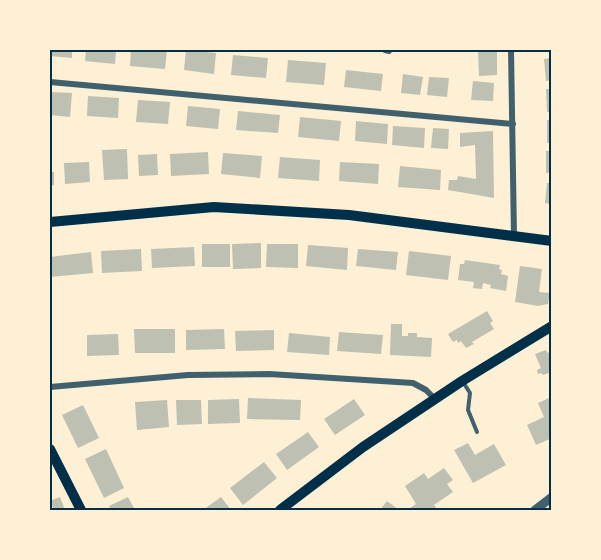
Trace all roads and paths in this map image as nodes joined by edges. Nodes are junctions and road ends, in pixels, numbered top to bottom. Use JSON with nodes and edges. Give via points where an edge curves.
{"nodes":[{"id":1,"x":511,"y":50,"type":"edge"},
{"id":2,"x":50,"y":82,"type":"edge"},
{"id":3,"x":513,"y":124,"type":"junction"},
{"id":4,"x":50,"y":222,"type":"edge"},
{"id":5,"x":514,"y":236,"type":"junction"},
{"id":6,"x":552,"y":241,"type":"edge"},
{"id":7,"x":552,"y":326,"type":"edge"},
{"id":8,"x":462,"y":381,"type":"junction"},
{"id":9,"x":50,"y":387,"type":"edge"},
{"id":10,"x":435,"y":399,"type":"junction"},
{"id":11,"x":477,"y":432,"type":"dead end"},
{"id":12,"x":50,"y":450,"type":"edge"},
{"id":13,"x":552,"y":497,"type":"edge"},
{"id":14,"x":81,"y":510,"type":"edge"},
{"id":15,"x":280,"y":510,"type":"edge"},
{"id":16,"x":535,"y":510,"type":"edge"}],
"edges":[{"from":1,"to":3,"type":"street"},
{"from":2,"to":3,"type":"street"},
{"from":3,"to":5,"type":"street"},
{"from":4,"to":5,"type":"main road","via":[[214,207],[349,215]]},
{"from":5,"to":6,"type":"main road"},
{"from":7,"to":8,"type":"main road"},
{"from":8,"to":10,"type":"main road"},
{"from":8,"to":11,"type":"lane","via":[[470,393],[468,410]]},
{"from":9,"to":10,"type":"street","via":[[188,375],[269,374],[413,383]]},
{"from":10,"to":15,"type":"main road"},
{"from":12,"to":14,"type":"main road"},
{"from":13,"to":16,"type":"street"}]}
